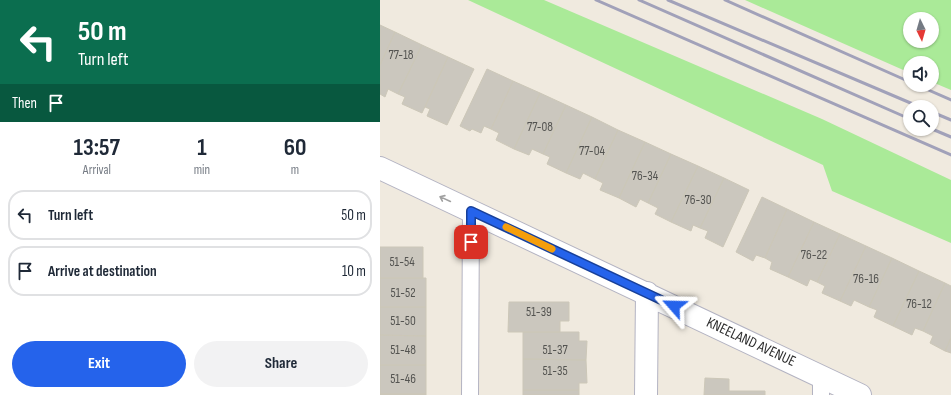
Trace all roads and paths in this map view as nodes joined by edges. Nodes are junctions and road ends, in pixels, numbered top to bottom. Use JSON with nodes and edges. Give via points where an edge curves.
{"nodes":[{"id":1,"x":380,"y":168,"type":"edge"},
{"id":2,"x":471,"y":211,"type":"junction"},
{"id":3,"x":647,"y":293,"type":"junction"},
{"id":4,"x":821,"y":385,"type":"edge"},
{"id":5,"x":470,"y":395,"type":"edge"},
{"id":6,"x":646,"y":395,"type":"edge"},
{"id":7,"x":860,"y":395,"type":"edge"}],
"edges":[{"from":2,"to":1,"type":"street","name":"KNEELAND AVENUE","one_way":true},
{"from":2,"to":3,"type":"street","name":"KNEELAND AVENUE"},
{"from":2,"to":5,"type":"lane"},
{"from":3,"to":4,"type":"street","name":"KNEELAND AVENUE"},
{"from":3,"to":6,"type":"street"},
{"from":4,"to":7,"type":"street","name":"KNEELAND AVENUE"}]}
